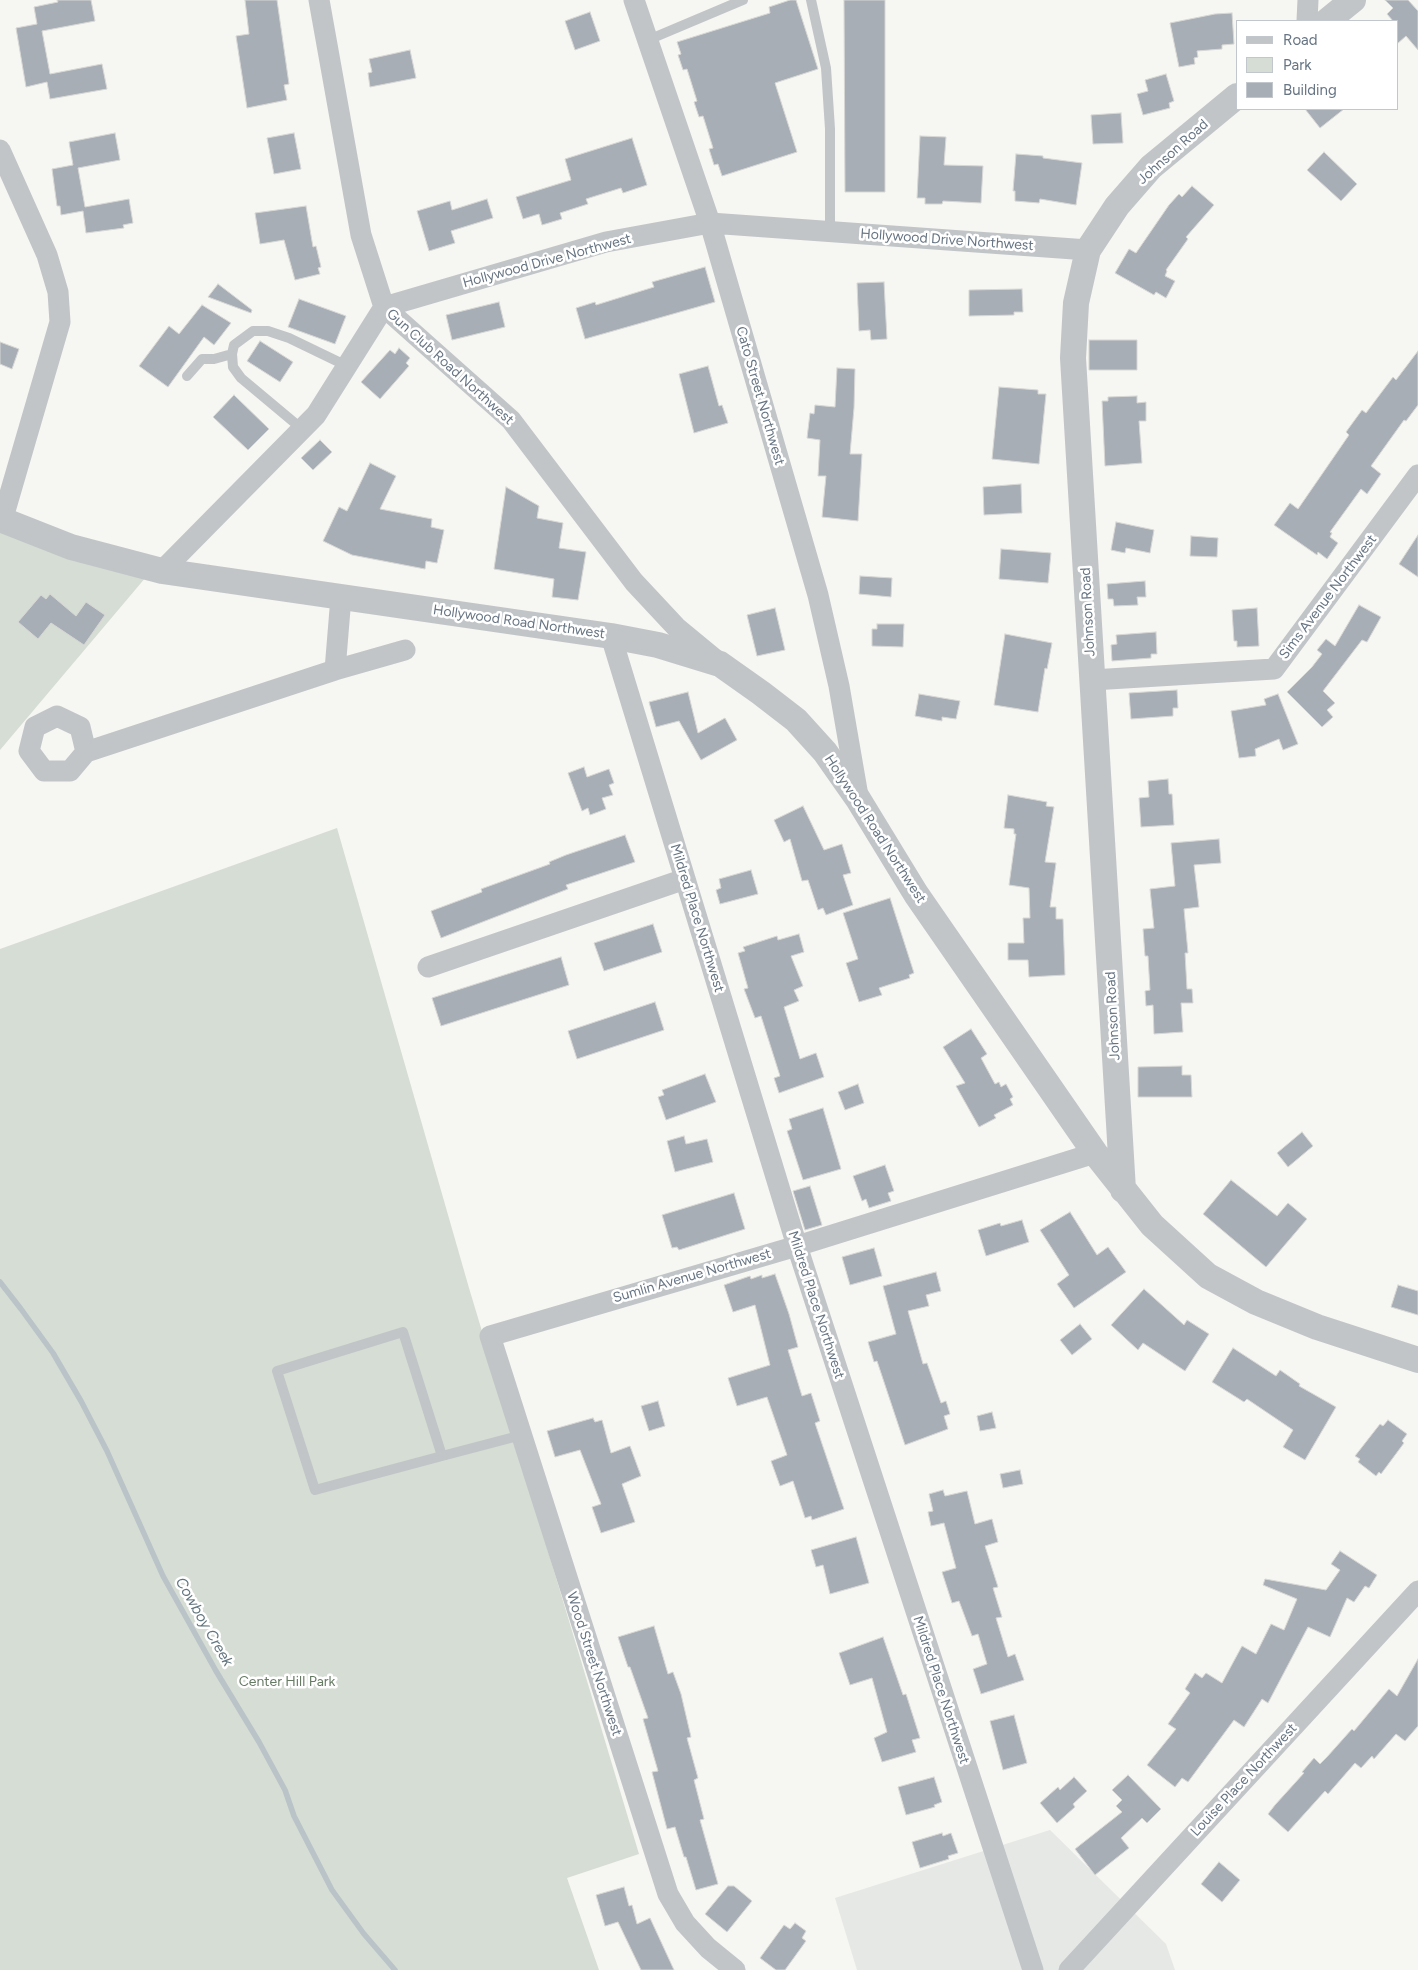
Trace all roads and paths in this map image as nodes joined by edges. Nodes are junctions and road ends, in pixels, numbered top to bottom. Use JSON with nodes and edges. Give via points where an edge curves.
{"nodes":[{"id":1,"x":319,"y":0,"type":"edge"},
{"id":2,"x":634,"y":0,"type":"edge"},
{"id":3,"x":744,"y":0,"type":"edge"},
{"id":4,"x":811,"y":0,"type":"edge"},
{"id":5,"x":1308,"y":0,"type":"edge"},
{"id":6,"x":1353,"y":0,"type":"edge"},
{"id":7,"x":1307,"y":20,"type":"edge"},
{"id":8,"x":1328,"y":20,"type":"edge"},
{"id":9,"x":648,"y":40,"type":"junction"},
{"id":10,"x":1236,"y":97,"type":"edge"},
{"id":11,"x":0,"y":150,"type":"edge"},
{"id":12,"x":710,"y":223,"type":"junction"},
{"id":13,"x":830,"y":232,"type":"junction"},
{"id":14,"x":1088,"y":250,"type":"junction"},
{"id":15,"x":384,"y":307,"type":"junction"},
{"id":16,"x":232,"y":354,"type":"junction"},
{"id":17,"x":347,"y":366,"type":"junction"},
{"id":18,"x":187,"y":376,"type":"dead end"},
{"id":19,"x":302,"y":429,"type":"junction"},
{"id":20,"x":1418,"y":475,"type":"edge"},
{"id":21,"x":1,"y":520,"type":"edge"},
{"id":22,"x":162,"y":571,"type":"junction"},
{"id":23,"x":342,"y":597,"type":"junction"},
{"id":24,"x":611,"y":636,"type":"junction"},
{"id":25,"x":405,"y":650,"type":"dead end"},
{"id":26,"x":720,"y":664,"type":"junction"},
{"id":27,"x":335,"y":670,"type":"junction"},
{"id":28,"x":1092,"y":680,"type":"junction"},
{"id":29,"x":86,"y":752,"type":"dead end"},
{"id":30,"x":858,"y":799,"type":"junction"},
{"id":31,"x":685,"y":879,"type":"junction"},
{"id":32,"x":428,"y":967,"type":"dead end"},
{"id":33,"x":1095,"y":1154,"type":"junction"},
{"id":34,"x":1123,"y":1190,"type":"junction"},
{"id":35,"x":797,"y":1246,"type":"junction"},
{"id":36,"x":490,"y":1336,"type":"joint"},
{"id":37,"x":1418,"y":1360,"type":"edge"},
{"id":38,"x":522,"y":1435,"type":"junction"},
{"id":39,"x":442,"y":1456,"type":"junction"},
{"id":40,"x":1418,"y":1590,"type":"edge"},
{"id":41,"x":735,"y":1970,"type":"edge"},
{"id":42,"x":1032,"y":1970,"type":"edge"},
{"id":43,"x":1069,"y":1970,"type":"edge"}],
"edges":[{"from":1,"to":15,"type":"street","name":"Gun Club Road Northwest","via":[[361,235]]},
{"from":2,"to":9,"type":"street","name":"Cato Street Northwest"},
{"from":3,"to":9,"type":"lane"},
{"from":4,"to":13,"type":"lane","via":[[826,68],[830,129]]},
{"from":5,"to":7,"type":"street"},
{"from":6,"to":8,"type":"street"},
{"from":9,"to":12,"type":"street","name":"Cato Street Northwest"},
{"from":10,"to":14,"type":"street","name":"Johnson Road","via":[[1151,167],[1117,206]]},
{"from":11,"to":21,"type":"street","via":[[47,255],[58,292],[60,322]]},
{"from":12,"to":13,"type":"street","name":"Hollywood Drive Northwest"},
{"from":12,"to":15,"type":"street","name":"Hollywood Drive Northwest","via":[[606,242]]},
{"from":12,"to":30,"type":"street","name":"Cato Street Northwest","via":[[818,595]]},
{"from":13,"to":14,"type":"street","name":"Hollywood Drive Northwest"},
{"from":14,"to":28,"type":"street","name":"Johnson Road","via":[[1076,303],[1073,358]]},
{"from":15,"to":17,"type":"street"},
{"from":15,"to":26,"type":"street","name":"Gun Club Road Northwest","via":[[511,420],[634,582],[676,627]]},
{"from":16,"to":17,"type":"lane","via":[[234,345],[243,337],[253,331],[268,331]]},
{"from":16,"to":18,"type":"lane","via":[[214,360],[202,359]]},
{"from":16,"to":19,"type":"lane","via":[[233,367],[241,378]]},
{"from":17,"to":19,"type":"street","via":[[316,415]]},
{"from":19,"to":22,"type":"street"},
{"from":20,"to":28,"type":"street","name":"Sims Avenue Northwest","via":[[1274,669]]},
{"from":21,"to":22,"type":"street","name":"Hollywood Road Northwest","via":[[71,547]]},
{"from":22,"to":23,"type":"street","name":"Hollywood Road Northwest"},
{"from":23,"to":24,"type":"street","name":"Hollywood Road Northwest"},
{"from":23,"to":27,"type":"street"},
{"from":24,"to":26,"type":"street","name":"Hollywood Road Northwest","via":[[658,645]]},
{"from":24,"to":31,"type":"street","name":"Mildred Place Northwest"},
{"from":25,"to":27,"type":"street"},
{"from":26,"to":30,"type":"street","name":"Hollywood Road Northwest","via":[[796,720],[825,752]]},
{"from":27,"to":29,"type":"street"},
{"from":28,"to":34,"type":"street","name":"Johnson Road"},
{"from":30,"to":33,"type":"street","name":"Hollywood Road Northwest","via":[[916,894]]},
{"from":31,"to":32,"type":"street"},
{"from":31,"to":35,"type":"street","name":"Mildred Place Northwest"},
{"from":33,"to":34,"type":"street","name":"Hollywood Road Northwest"},
{"from":33,"to":35,"type":"street","name":"Sumlin Avenue Northwest"},
{"from":34,"to":37,"type":"street","name":"Hollywood Road Northwest","via":[[1152,1225],[1208,1276],[1256,1302],[1317,1327]]},
{"from":35,"to":36,"type":"street","name":"Sumlin Avenue Northwest"},
{"from":35,"to":42,"type":"street","name":"Mildred Place Northwest"},
{"from":36,"to":38,"type":"street","name":"Wood Street Northwest"},
{"from":38,"to":39,"type":"lane"},
{"from":38,"to":41,"type":"street","name":"Wood Street Northwest","via":[[668,1894],[696,1936]]},
{"from":39,"to":39,"type":"lane","via":[[315,1490],[277,1371],[403,1332]]},
{"from":40,"to":43,"type":"street","name":"Louise Place Northwest"}]}
